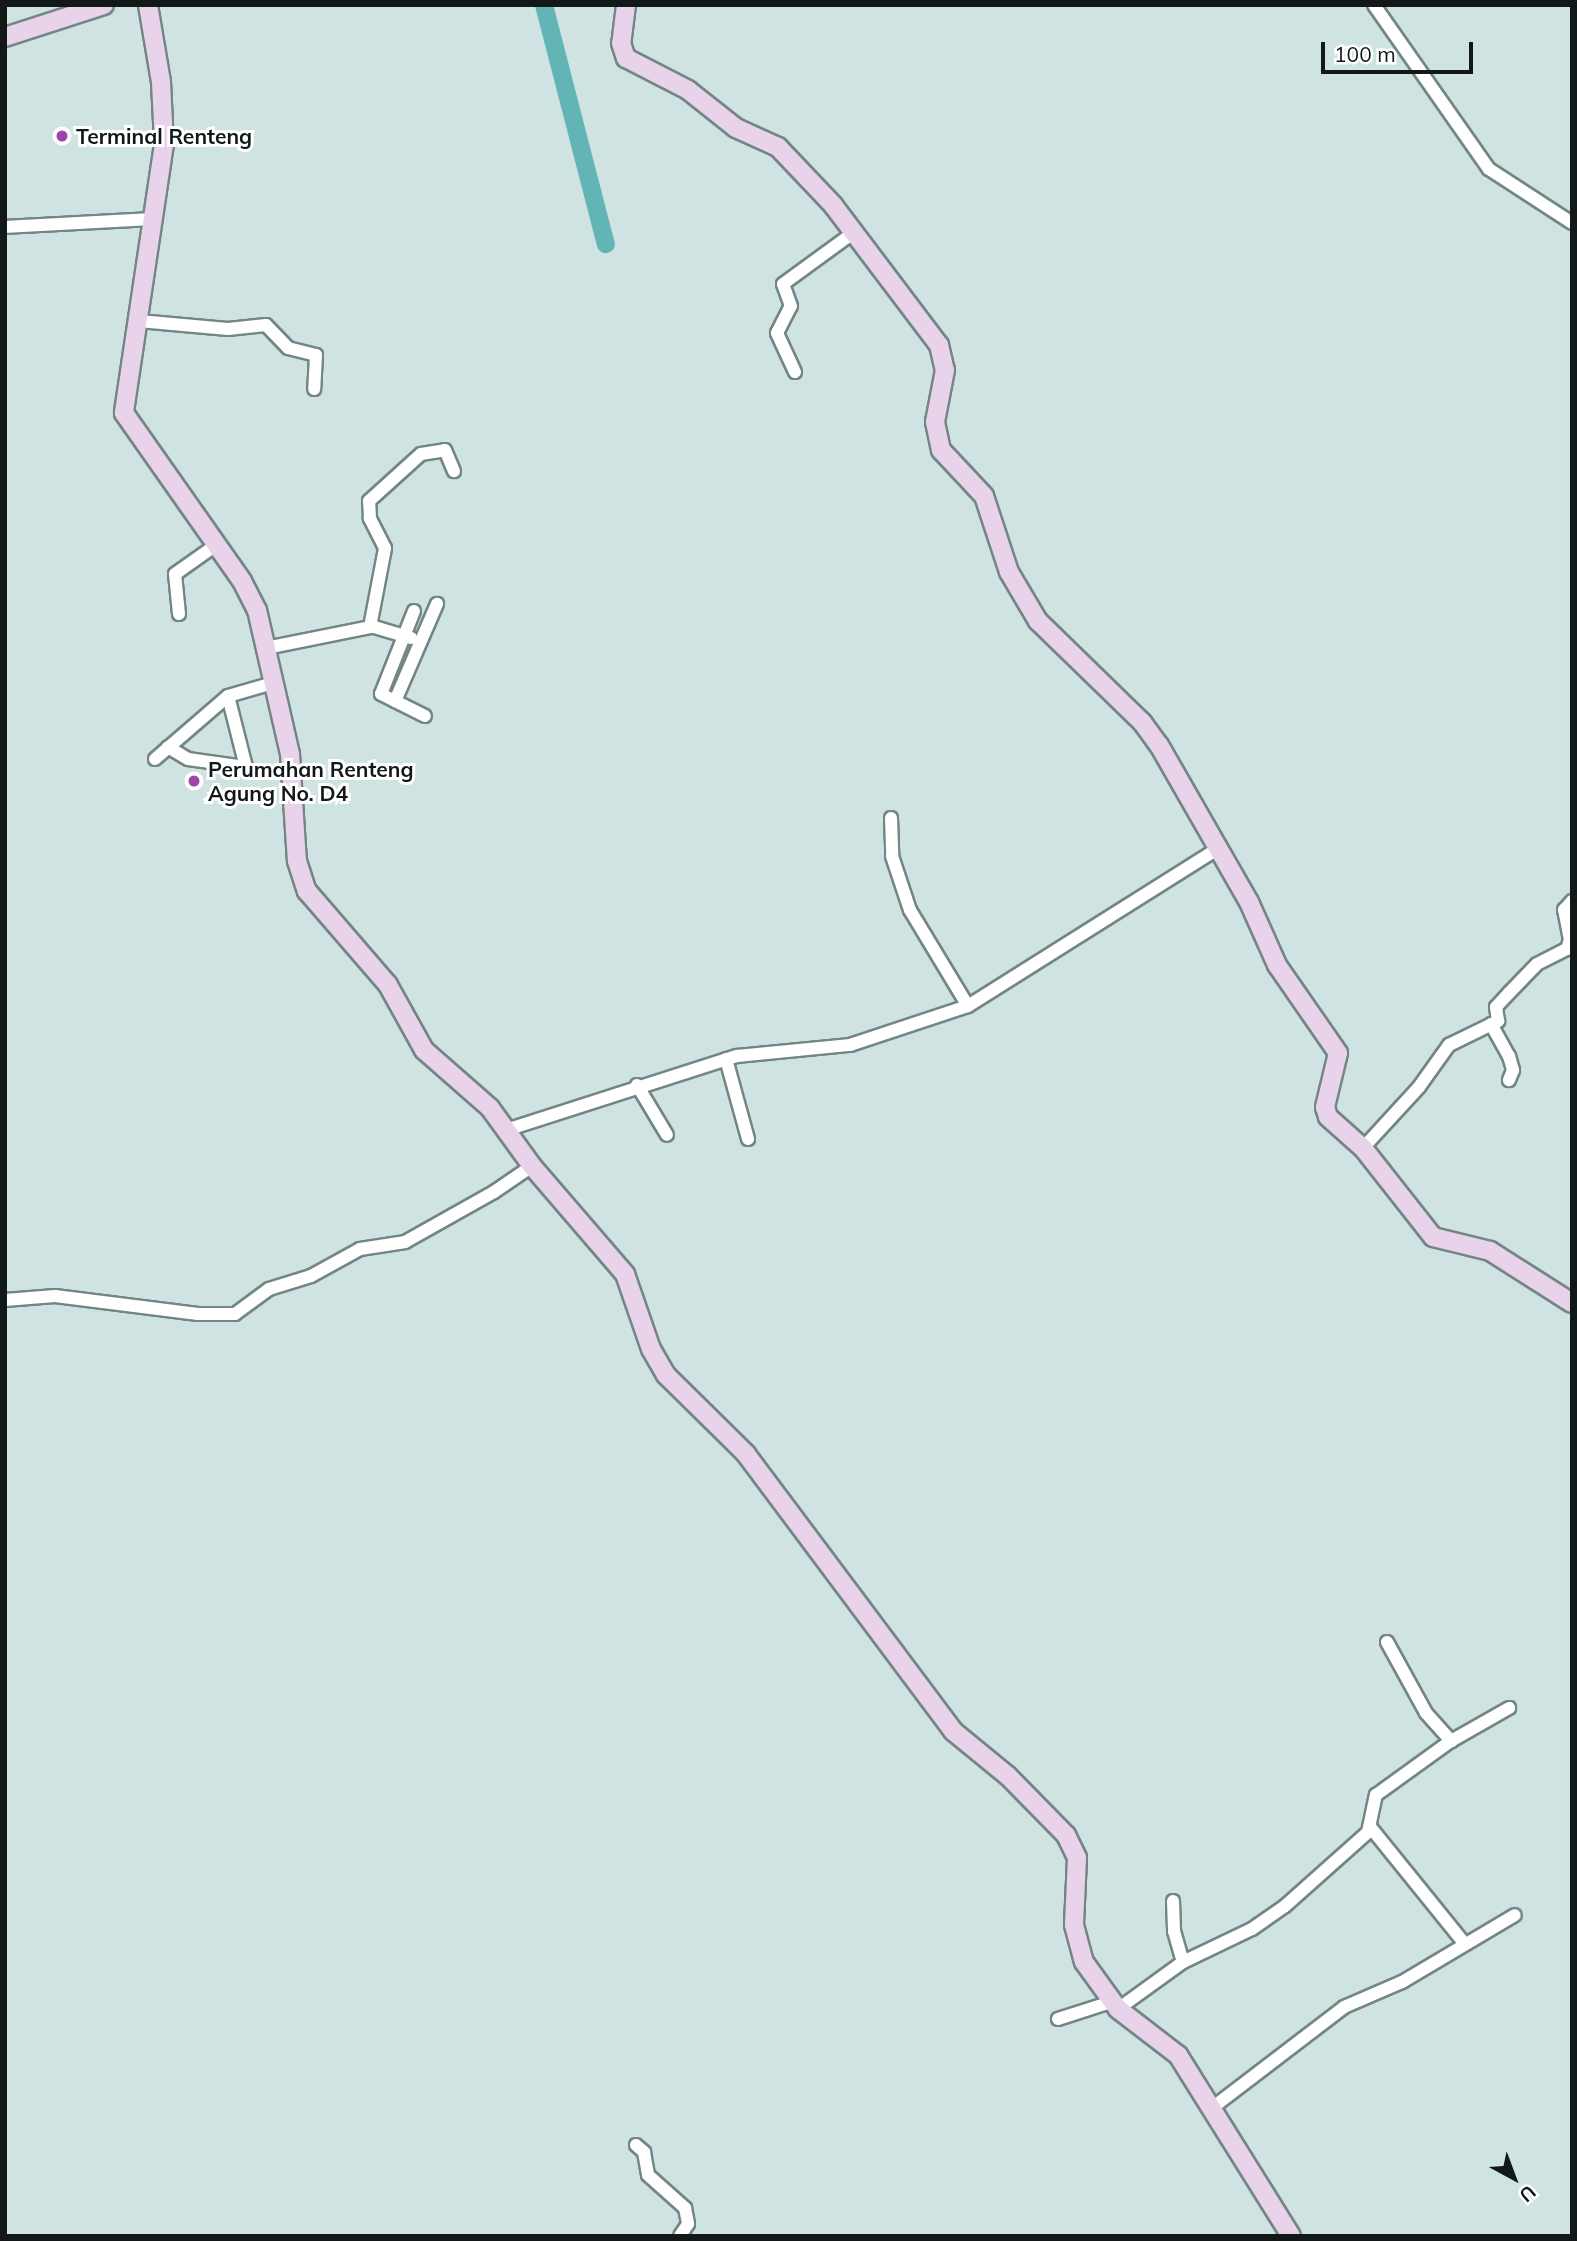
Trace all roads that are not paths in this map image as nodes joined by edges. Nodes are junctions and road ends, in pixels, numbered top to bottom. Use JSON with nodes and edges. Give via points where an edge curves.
{"nodes":[{"id":1,"x":103,"y":5,"type":"edge"},
{"id":2,"x":148,"y":5,"type":"edge"},
{"id":3,"x":626,"y":5,"type":"edge"},
{"id":4,"x":1374,"y":5,"type":"edge"},
{"id":5,"x":5,"y":37,"type":"edge"},
{"id":6,"x":151,"y":219,"type":"junction"},
{"id":7,"x":1572,"y":223,"type":"edge"},
{"id":8,"x":5,"y":227,"type":"edge"},
{"id":9,"x":853,"y":233,"type":"junction"},
{"id":10,"x":139,"y":321,"type":"junction"},
{"id":11,"x":795,"y":372,"type":"dead end"},
{"id":12,"x":314,"y":389,"type":"dead end"},
{"id":13,"x":454,"y":471,"type":"dead end"},
{"id":14,"x":216,"y":545,"type":"junction"},
{"id":15,"x":437,"y":604,"type":"dead end"},
{"id":16,"x":414,"y":611,"type":"dead end"},
{"id":17,"x":179,"y":614,"type":"dead end"},
{"id":18,"x":371,"y":626,"type":"junction"},
{"id":19,"x":405,"y":636,"type":"junction"},
{"id":20,"x":421,"y":641,"type":"junction"},
{"id":21,"x":266,"y":648,"type":"junction"},
{"id":22,"x":273,"y":683,"type":"junction"},
{"id":23,"x":228,"y":696,"type":"junction"},
{"id":24,"x":395,"y":701,"type":"junction"},
{"id":25,"x":425,"y":716,"type":"dead end"},
{"id":26,"x":168,"y":747,"type":"junction"},
{"id":27,"x":155,"y":759,"type":"dead end"},
{"id":28,"x":891,"y":818,"type":"dead end"},
{"id":29,"x":1217,"y":849,"type":"junction"},
{"id":30,"x":1572,"y":901,"type":"edge"},
{"id":31,"x":968,"y":1006,"type":"junction"},
{"id":32,"x":1491,"y":1024,"type":"junction"},
{"id":33,"x":726,"y":1059,"type":"junction"},
{"id":34,"x":1509,"y":1080,"type":"dead end"},
{"id":35,"x":637,"y":1085,"type":"junction"},
{"id":36,"x":506,"y":1130,"type":"junction"},
{"id":37,"x":667,"y":1135,"type":"dead end"},
{"id":38,"x":748,"y":1139,"type":"dead end"},
{"id":39,"x":1363,"y":1148,"type":"junction"},
{"id":40,"x":532,"y":1166,"type":"junction"},
{"id":41,"x":5,"y":1300,"type":"edge"},
{"id":42,"x":1572,"y":1303,"type":"edge"},
{"id":43,"x":1387,"y":1642,"type":"dead end"},
{"id":44,"x":1509,"y":1708,"type":"dead end"},
{"id":45,"x":1451,"y":1741,"type":"junction"},
{"id":46,"x":1371,"y":1828,"type":"junction"},
{"id":47,"x":1173,"y":1901,"type":"dead end"},
{"id":48,"x":1515,"y":1915,"type":"dead end"},
{"id":49,"x":1464,"y":1943,"type":"junction"},
{"id":50,"x":1184,"y":1962,"type":"junction"},
{"id":51,"x":1115,"y":2005,"type":"junction"},
{"id":52,"x":1058,"y":2019,"type":"dead end"},
{"id":53,"x":1212,"y":2108,"type":"junction"},
{"id":54,"x":636,"y":2145,"type":"dead end"},
{"id":55,"x":680,"y":2236,"type":"edge"},
{"id":56,"x":1292,"y":2236,"type":"edge"}],
"edges":[{"from":1,"to":5,"type":"street"},
{"from":2,"to":6,"type":"street","via":[[165,134]]},
{"from":3,"to":9,"type":"street","via":[[621,43],[626,58],[688,90],[736,128],[771,140],[833,205]]},
{"from":4,"to":7,"type":"street","via":[[1489,169]]},
{"from":6,"to":8,"type":"street"},
{"from":6,"to":10,"type":"street"},
{"from":9,"to":11,"type":"street","via":[[783,284],[791,306],[777,333]]},
{"from":9,"to":29,"type":"street","via":[[939,345],[945,370],[936,437],[947,458],[984,496],[1009,572],[1024,601],[1047,632],[1152,734]]},
{"from":10,"to":12,"type":"street","via":[[228,328],[266,324],[288,348],[316,355]]},
{"from":10,"to":14,"type":"street","via":[[125,418]]},
{"from":13,"to":18,"type":"street","via":[[445,450],[421,454],[369,501],[370,518],[385,548]]},
{"from":14,"to":17,"type":"street","via":[[175,574]]},
{"from":14,"to":21,"type":"street","via":[[250,596]]},
{"from":15,"to":20,"type":"street"},
{"from":16,"to":19,"type":"street"},
{"from":18,"to":19,"type":"street"},
{"from":18,"to":21,"type":"street"},
{"from":19,"to":20,"type":"street"},
{"from":19,"to":24,"type":"street","via":[[381,694]]},
{"from":20,"to":24,"type":"street"},
{"from":21,"to":22,"type":"street"},
{"from":22,"to":23,"type":"street"},
{"from":22,"to":36,"type":"street","via":[[295,784],[297,861],[307,891],[388,985],[424,1050],[479,1095]]},
{"from":23,"to":26,"type":"street"},
{"from":23,"to":26,"type":"street","via":[[246,767],[188,759]]},
{"from":24,"to":25,"type":"street"},
{"from":26,"to":27,"type":"street"},
{"from":28,"to":31,"type":"street","via":[[892,856],[910,910]]},
{"from":29,"to":31,"type":"street"},
{"from":29,"to":39,"type":"street","via":[[1249,902],[1277,965],[1338,1053],[1326,1112]]},
{"from":30,"to":32,"type":"street","via":[[1564,910],[1570,944],[1537,964],[1496,1007],[1499,1018]]},
{"from":31,"to":33,"type":"street","via":[[850,1045]]},
{"from":32,"to":34,"type":"street","via":[[1509,1056],[1513,1069]]},
{"from":32,"to":39,"type":"street","via":[[1449,1045],[1419,1087]]},
{"from":33,"to":35,"type":"street"},
{"from":33,"to":38,"type":"street"},
{"from":35,"to":36,"type":"street"},
{"from":35,"to":37,"type":"street"},
{"from":36,"to":40,"type":"street"},
{"from":39,"to":42,"type":"street","via":[[1433,1237],[1490,1251]]},
{"from":40,"to":41,"type":"street","via":[[405,1242],[360,1249],[311,1276],[269,1289],[235,1314],[198,1314],[55,1296]]},
{"from":40,"to":51,"type":"street","via":[[625,1274],[651,1349],[666,1375],[746,1454],[953,1731],[1066,1835],[1077,1858],[1074,1925],[1078,1944],[1084,1962]]},
{"from":43,"to":45,"type":"street","via":[[1426,1713]]},
{"from":44,"to":45,"type":"street"},
{"from":45,"to":46,"type":"street","via":[[1376,1795],[1371,1803]]},
{"from":46,"to":49,"type":"street"},
{"from":46,"to":50,"type":"street","via":[[1272,1916]]},
{"from":47,"to":50,"type":"street","via":[[1173,1924]]},
{"from":48,"to":49,"type":"street"},
{"from":49,"to":53,"type":"street","via":[[1414,1976],[1344,2007]]},
{"from":50,"to":51,"type":"street"},
{"from":51,"to":52,"type":"street"},
{"from":51,"to":53,"type":"street","via":[[1171,2048]]},
{"from":53,"to":56,"type":"street"},
{"from":54,"to":55,"type":"street","via":[[644,2152],[648,2175],[685,2208],[688,2224]]}]}
